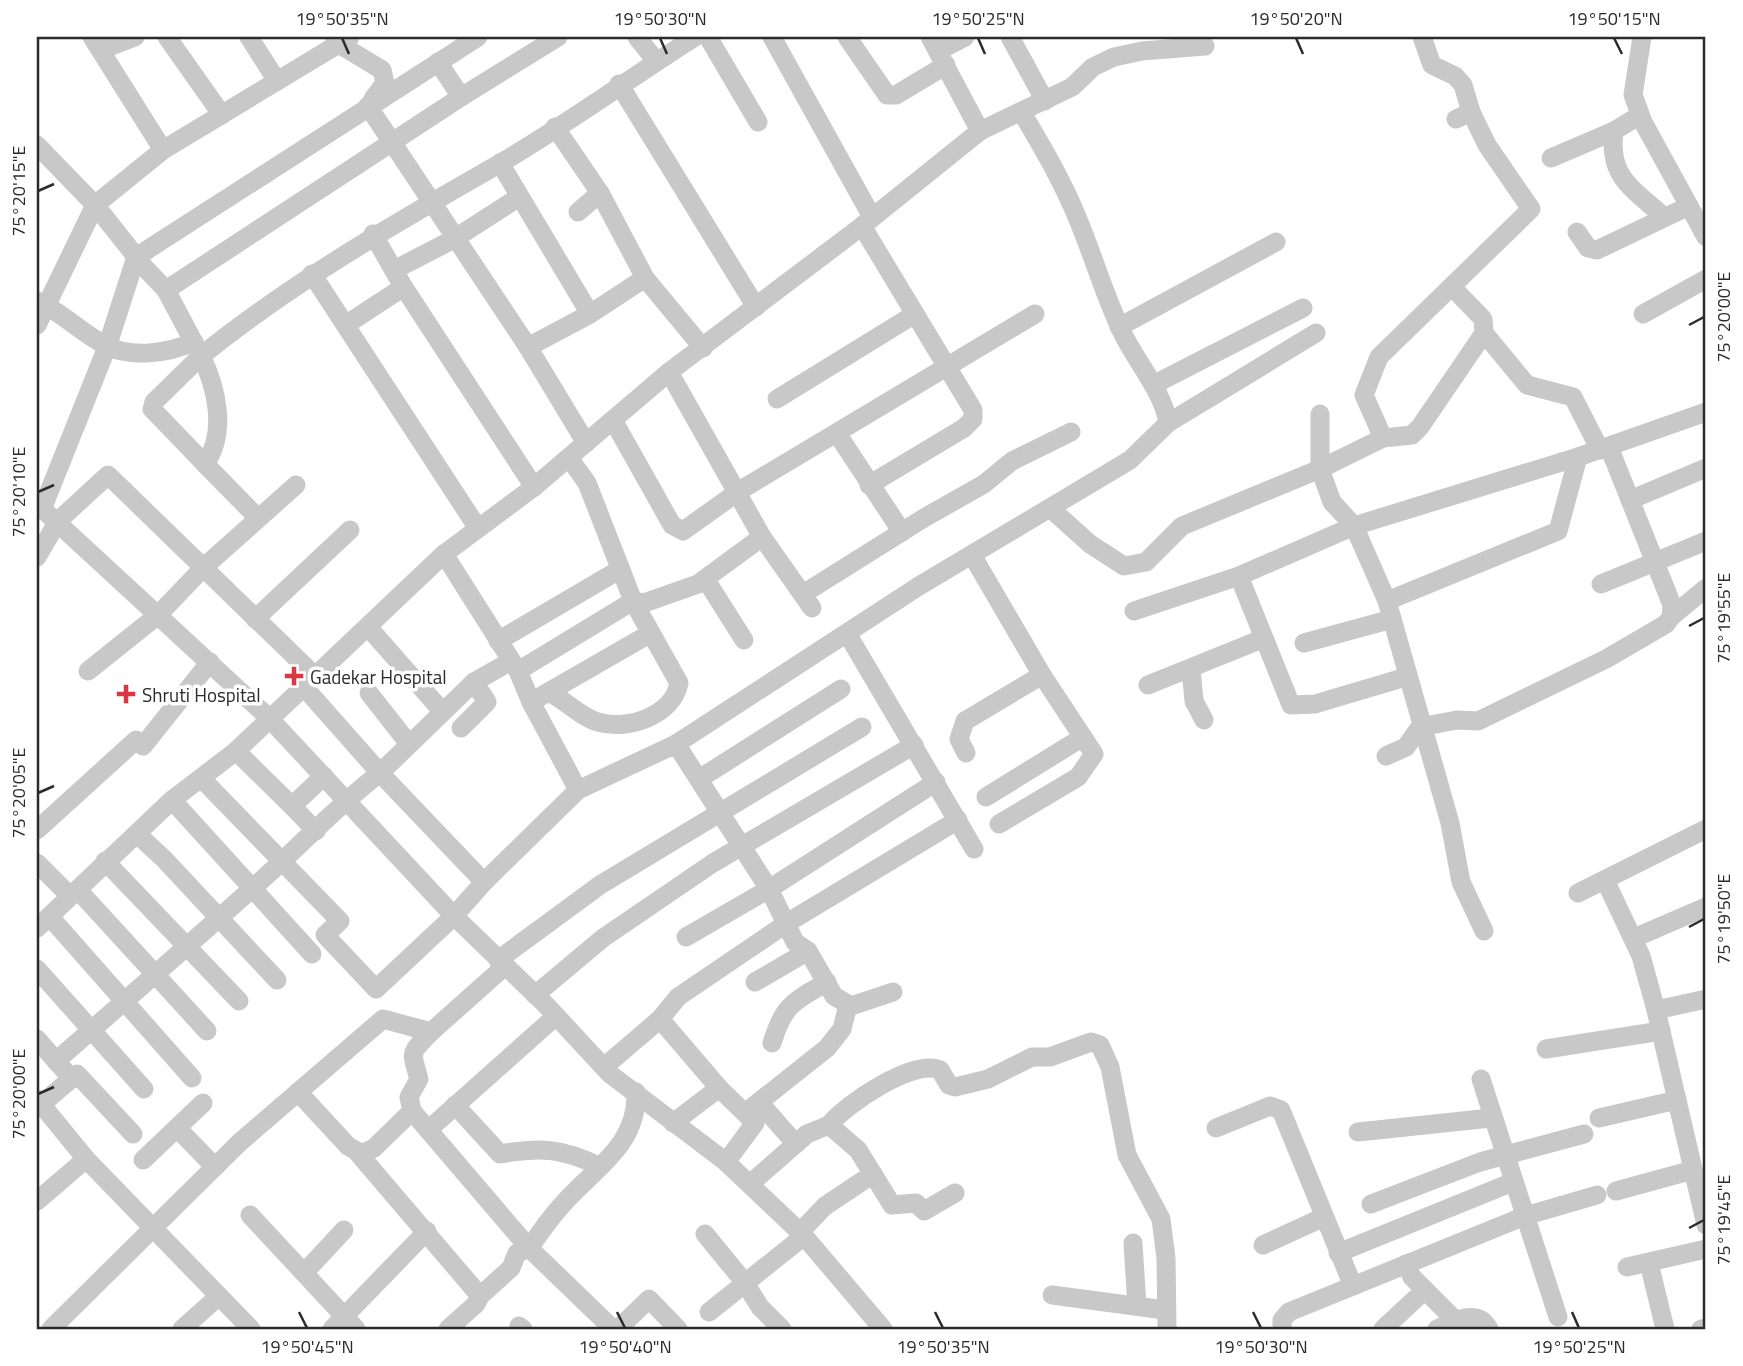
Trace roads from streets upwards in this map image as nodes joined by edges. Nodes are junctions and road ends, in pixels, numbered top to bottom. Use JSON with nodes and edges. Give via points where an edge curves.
{"nodes":[{"id":1,"x":135,"y":37,"type":"edge"},
{"id":2,"x":167,"y":37,"type":"edge"},
{"id":3,"x":249,"y":37,"type":"edge"},
{"id":4,"x":478,"y":37,"type":"edge"},
{"id":5,"x":558,"y":37,"type":"edge"},
{"id":6,"x":637,"y":37,"type":"edge"},
{"id":7,"x":695,"y":37,"type":"edge"},
{"id":8,"x":708,"y":37,"type":"edge"},
{"id":9,"x":772,"y":37,"type":"edge"},
{"id":10,"x":847,"y":37,"type":"edge"},
{"id":11,"x":965,"y":37,"type":"edge"},
{"id":12,"x":1010,"y":37,"type":"edge"},
{"id":13,"x":1422,"y":37,"type":"edge"},
{"id":14,"x":1642,"y":37,"type":"edge"},
{"id":15,"x":341,"y":39,"type":"edge"},
{"id":16,"x":97,"y":43,"type":"edge"},
{"id":17,"x":1205,"y":46,"type":"dead end"},
{"id":18,"x":938,"y":51,"type":"edge"},
{"id":19,"x":656,"y":61,"type":"junction"},
{"id":20,"x":438,"y":62,"type":"junction"},
{"id":21,"x":277,"y":81,"type":"junction"},
{"id":22,"x":619,"y":85,"type":"junction"},
{"id":23,"x":461,"y":97,"type":"junction"},
{"id":24,"x":1045,"y":101,"type":"junction"},
{"id":25,"x":368,"y":106,"type":"junction"},
{"id":26,"x":1022,"y":113,"type":"junction"},
{"id":27,"x":222,"y":115,"type":"junction"},
{"id":28,"x":1640,"y":115,"type":"junction"},
{"id":29,"x":758,"y":122,"type":"dead end"},
{"id":30,"x":555,"y":127,"type":"junction"},
{"id":31,"x":980,"y":131,"type":"junction"},
{"id":32,"x":1614,"y":131,"type":"junction"},
{"id":33,"x":392,"y":141,"type":"junction"},
{"id":34,"x":37,"y":145,"type":"edge"},
{"id":35,"x":163,"y":150,"type":"junction"},
{"id":36,"x":1551,"y":158,"type":"dead end"},
{"id":37,"x":500,"y":163,"type":"junction"},
{"id":38,"x":600,"y":193,"type":"junction"},
{"id":39,"x":519,"y":197,"type":"junction"},
{"id":40,"x":432,"y":204,"type":"junction"},
{"id":41,"x":95,"y":205,"type":"junction"},
{"id":42,"x":1689,"y":206,"type":"junction"},
{"id":43,"x":578,"y":212,"type":"dead end"},
{"id":44,"x":1663,"y":216,"type":"junction"},
{"id":45,"x":867,"y":222,"type":"junction"},
{"id":46,"x":1577,"y":233,"type":"dead end"},
{"id":47,"x":373,"y":234,"type":"junction"},
{"id":48,"x":1706,"y":237,"type":"edge"},
{"id":49,"x":454,"y":239,"type":"junction"},
{"id":50,"x":1276,"y":242,"type":"dead end"},
{"id":51,"x":135,"y":257,"type":"junction"},
{"id":52,"x":312,"y":274,"type":"junction"},
{"id":53,"x":397,"y":276,"type":"junction"},
{"id":54,"x":645,"y":278,"type":"junction"},
{"id":55,"x":1706,"y":279,"type":"edge"},
{"id":56,"x":1451,"y":288,"type":"junction"},
{"id":57,"x":166,"y":289,"type":"junction"},
{"id":58,"x":41,"y":303,"type":"edge"},
{"id":59,"x":756,"y":307,"type":"junction"},
{"id":60,"x":1303,"y":308,"type":"dead end"},
{"id":61,"x":590,"y":314,"type":"junction"},
{"id":62,"x":915,"y":314,"type":"junction"},
{"id":63,"x":1035,"y":314,"type":"dead end"},
{"id":64,"x":1643,"y":314,"type":"dead end"},
{"id":65,"x":347,"y":324,"type":"junction"},
{"id":66,"x":37,"y":325,"type":"edge"},
{"id":67,"x":1119,"y":327,"type":"junction"},
{"id":68,"x":1316,"y":333,"type":"dead end"},
{"id":69,"x":1484,"y":333,"type":"junction"},
{"id":70,"x":107,"y":346,"type":"junction"},
{"id":71,"x":528,"y":347,"type":"junction"},
{"id":72,"x":704,"y":348,"type":"junction"},
{"id":73,"x":197,"y":349,"type":"junction"},
{"id":74,"x":946,"y":366,"type":"junction"},
{"id":75,"x":668,"y":372,"type":"junction"},
{"id":76,"x":1153,"y":385,"type":"junction"},
{"id":77,"x":777,"y":399,"type":"dead end"},
{"id":78,"x":1706,"y":412,"type":"edge"},
{"id":79,"x":1320,"y":414,"type":"dead end"},
{"id":80,"x":613,"y":421,"type":"junction"},
{"id":81,"x":1168,"y":423,"type":"junction"},
{"id":82,"x":1071,"y":432,"type":"dead end"},
{"id":83,"x":838,"y":435,"type":"junction"},
{"id":84,"x":1383,"y":438,"type":"junction"},
{"id":85,"x":586,"y":443,"type":"junction"},
{"id":86,"x":1605,"y":448,"type":"junction"},
{"id":87,"x":1577,"y":457,"type":"junction"},
{"id":88,"x":569,"y":458,"type":"junction"},
{"id":89,"x":205,"y":464,"type":"junction"},
{"id":90,"x":1320,"y":468,"type":"junction"},
{"id":91,"x":1706,"y":468,"type":"edge"},
{"id":92,"x":296,"y":485,"type":"dead end"},
{"id":93,"x":869,"y":485,"type":"junction"},
{"id":94,"x":534,"y":487,"type":"junction"},
{"id":95,"x":738,"y":491,"type":"junction"},
{"id":96,"x":1630,"y":500,"type":"junction"},
{"id":97,"x":40,"y":506,"type":"edge"},
{"id":98,"x":1051,"y":509,"type":"junction"},
{"id":99,"x":257,"y":517,"type":"junction"},
{"id":100,"x":58,"y":521,"type":"junction"},
{"id":101,"x":1354,"y":526,"type":"junction"},
{"id":102,"x":477,"y":527,"type":"junction"},
{"id":103,"x":350,"y":530,"type":"dead end"},
{"id":104,"x":902,"y":532,"type":"junction"},
{"id":105,"x":762,"y":537,"type":"junction"},
{"id":106,"x":1706,"y":541,"type":"edge"},
{"id":107,"x":444,"y":554,"type":"junction"},
{"id":108,"x":972,"y":555,"type":"junction"},
{"id":109,"x":37,"y":557,"type":"edge"},
{"id":110,"x":1656,"y":564,"type":"junction"},
{"id":111,"x":204,"y":567,"type":"junction"},
{"id":112,"x":619,"y":570,"type":"junction"},
{"id":113,"x":1239,"y":576,"type":"junction"},
{"id":114,"x":706,"y":580,"type":"junction"},
{"id":115,"x":1601,"y":584,"type":"dead end"},
{"id":116,"x":1706,"y":588,"type":"edge"},
{"id":117,"x":633,"y":601,"type":"junction"},
{"id":118,"x":1389,"y":610,"type":"junction"},
{"id":119,"x":1134,"y":611,"type":"dead end"},
{"id":120,"x":158,"y":615,"type":"junction"},
{"id":121,"x":1671,"y":617,"type":"junction"},
{"id":122,"x":255,"y":619,"type":"junction"},
{"id":123,"x":368,"y":627,"type":"junction"},
{"id":124,"x":651,"y":633,"type":"junction"},
{"id":125,"x":848,"y":635,"type":"junction"},
{"id":126,"x":1262,"y":639,"type":"junction"},
{"id":127,"x":744,"y":640,"type":"dead end"},
{"id":128,"x":498,"y":641,"type":"junction"},
{"id":129,"x":1304,"y":643,"type":"dead end"},
{"id":130,"x":210,"y":662,"type":"junction"},
{"id":131,"x":515,"y":666,"type":"junction"},
{"id":132,"x":1191,"y":669,"type":"junction"},
{"id":133,"x":88,"y":671,"type":"dead end"},
{"id":134,"x":1042,"y":675,"type":"junction"},
{"id":135,"x":1406,"y":677,"type":"junction"},
{"id":136,"x":309,"y":682,"type":"junction"},
{"id":137,"x":474,"y":682,"type":"junction"},
{"id":138,"x":1148,"y":685,"type":"dead end"},
{"id":139,"x":841,"y":689,"type":"dead end"},
{"id":140,"x":369,"y":693,"type":"dead end"},
{"id":141,"x":551,"y":693,"type":"junction"},
{"id":142,"x":531,"y":702,"type":"junction"},
{"id":143,"x":442,"y":711,"type":"junction"},
{"id":144,"x":268,"y":717,"type":"junction"},
{"id":145,"x":1204,"y":720,"type":"dead end"},
{"id":146,"x":862,"y":727,"type":"dead end"},
{"id":147,"x":1420,"y":727,"type":"junction"},
{"id":148,"x":461,"y":728,"type":"dead end"},
{"id":149,"x":1083,"y":737,"type":"junction"},
{"id":150,"x":409,"y":744,"type":"junction"},
{"id":151,"x":676,"y":744,"type":"junction"},
{"id":152,"x":914,"y":745,"type":"junction"},
{"id":153,"x":236,"y":751,"type":"junction"},
{"id":154,"x":966,"y":753,"type":"dead end"},
{"id":155,"x":1386,"y":756,"type":"dead end"},
{"id":156,"x":380,"y":773,"type":"junction"},
{"id":157,"x":324,"y":776,"type":"junction"},
{"id":158,"x":202,"y":779,"type":"junction"},
{"id":159,"x":699,"y":779,"type":"junction"},
{"id":160,"x":936,"y":782,"type":"junction"},
{"id":161,"x":578,"y":790,"type":"junction"},
{"id":162,"x":986,"y":797,"type":"dead end"},
{"id":163,"x":347,"y":798,"type":"junction"},
{"id":164,"x":172,"y":800,"type":"junction"},
{"id":165,"x":292,"y":806,"type":"junction"},
{"id":166,"x":720,"y":813,"type":"junction"},
{"id":167,"x":958,"y":820,"type":"junction"},
{"id":168,"x":999,"y":824,"type":"dead end"},
{"id":169,"x":37,"y":830,"type":"edge"},
{"id":170,"x":316,"y":831,"type":"junction"},
{"id":171,"x":1705,"y":832,"type":"edge"},
{"id":172,"x":136,"y":834,"type":"junction"},
{"id":173,"x":742,"y":847,"type":"junction"},
{"id":174,"x":974,"y":849,"type":"dead end"},
{"id":175,"x":284,"y":860,"type":"junction"},
{"id":176,"x":105,"y":862,"type":"junction"},
{"id":177,"x":37,"y":863,"type":"edge"},
{"id":178,"x":1605,"y":880,"type":"junction"},
{"id":179,"x":484,"y":882,"type":"junction"},
{"id":180,"x":252,"y":888,"type":"junction"},
{"id":181,"x":769,"y":889,"type":"junction"},
{"id":182,"x":74,"y":893,"type":"junction"},
{"id":183,"x":1578,"y":893,"type":"dead end"},
{"id":184,"x":1706,"y":907,"type":"edge"},
{"id":185,"x":217,"y":916,"type":"junction"},
{"id":186,"x":454,"y":916,"type":"junction"},
{"id":187,"x":43,"y":923,"type":"edge"},
{"id":188,"x":787,"y":923,"type":"junction"},
{"id":189,"x":1484,"y":932,"type":"dead end"},
{"id":190,"x":686,"y":937,"type":"dead end"},
{"id":191,"x":1634,"y":938,"type":"junction"},
{"id":192,"x":187,"y":945,"type":"junction"},
{"id":193,"x":808,"y":951,"type":"junction"},
{"id":194,"x":313,"y":954,"type":"dead end"},
{"id":195,"x":502,"y":963,"type":"junction"},
{"id":196,"x":37,"y":969,"type":"edge"},
{"id":197,"x":156,"y":977,"type":"junction"},
{"id":198,"x":276,"y":980,"type":"dead end"},
{"id":199,"x":755,"y":982,"type":"dead end"},
{"id":200,"x":827,"y":982,"type":"junction"},
{"id":201,"x":893,"y":992,"type":"dead end"},
{"id":202,"x":535,"y":995,"type":"junction"},
{"id":203,"x":1706,"y":999,"type":"edge"},
{"id":204,"x":125,"y":1002,"type":"junction"},
{"id":205,"x":239,"y":1002,"type":"dead end"},
{"id":206,"x":848,"y":1005,"type":"junction"},
{"id":207,"x":1656,"y":1010,"type":"junction"},
{"id":208,"x":556,"y":1016,"type":"junction"},
{"id":209,"x":660,"y":1019,"type":"junction"},
{"id":210,"x":92,"y":1030,"type":"junction"},
{"id":211,"x":207,"y":1031,"type":"dead end"},
{"id":212,"x":1661,"y":1031,"type":"junction"},
{"id":213,"x":431,"y":1032,"type":"junction"},
{"id":214,"x":37,"y":1039,"type":"edge"},
{"id":215,"x":772,"y":1043,"type":"dead end"},
{"id":216,"x":1546,"y":1049,"type":"dead end"},
{"id":217,"x":56,"y":1060,"type":"junction"},
{"id":218,"x":604,"y":1067,"type":"junction"},
{"id":219,"x":192,"y":1078,"type":"dead end"},
{"id":220,"x":72,"y":1079,"type":"junction"},
{"id":221,"x":1481,"y":1079,"type":"dead end"},
{"id":222,"x":719,"y":1088,"type":"junction"},
{"id":223,"x":144,"y":1089,"type":"dead end"},
{"id":224,"x":298,"y":1092,"type":"junction"},
{"id":225,"x":636,"y":1092,"type":"junction"},
{"id":226,"x":1677,"y":1100,"type":"junction"},
{"id":227,"x":38,"y":1104,"type":"edge"},
{"id":228,"x":203,"y":1104,"type":"dead end"},
{"id":229,"x":455,"y":1105,"type":"junction"},
{"id":230,"x":752,"y":1107,"type":"junction"},
{"id":231,"x":412,"y":1111,"type":"junction"},
{"id":232,"x":1491,"y":1118,"type":"junction"},
{"id":233,"x":1599,"y":1118,"type":"dead end"},
{"id":234,"x":673,"y":1123,"type":"junction"},
{"id":235,"x":829,"y":1125,"type":"junction"},
{"id":236,"x":177,"y":1128,"type":"junction"},
{"id":237,"x":1216,"y":1128,"type":"dead end"},
{"id":238,"x":428,"y":1130,"type":"junction"},
{"id":239,"x":1358,"y":1132,"type":"dead end"},
{"id":240,"x":133,"y":1134,"type":"dead end"},
{"id":241,"x":1584,"y":1134,"type":"dead end"},
{"id":242,"x":795,"y":1143,"type":"junction"},
{"id":243,"x":358,"y":1153,"type":"junction"},
{"id":244,"x":1504,"y":1155,"type":"junction"},
{"id":245,"x":86,"y":1159,"type":"junction"},
{"id":246,"x":143,"y":1160,"type":"dead end"},
{"id":247,"x":726,"y":1161,"type":"junction"},
{"id":248,"x":599,"y":1166,"type":"junction"},
{"id":249,"x":215,"y":1167,"type":"junction"},
{"id":250,"x":1693,"y":1170,"type":"junction"},
{"id":251,"x":873,"y":1174,"type":"junction"},
{"id":252,"x":1513,"y":1182,"type":"junction"},
{"id":253,"x":750,"y":1184,"type":"junction"},
{"id":254,"x":1616,"y":1191,"type":"dead end"},
{"id":255,"x":955,"y":1193,"type":"dead end"},
{"id":256,"x":1597,"y":1195,"type":"dead end"},
{"id":257,"x":37,"y":1201,"type":"edge"},
{"id":258,"x":1371,"y":1204,"type":"dead end"},
{"id":259,"x":250,"y":1215,"type":"dead end"},
{"id":260,"x":1525,"y":1216,"type":"junction"},
{"id":261,"x":1324,"y":1217,"type":"junction"},
{"id":262,"x":1706,"y":1225,"type":"edge"},
{"id":263,"x":152,"y":1227,"type":"junction"},
{"id":264,"x":344,"y":1230,"type":"dead end"},
{"id":265,"x":427,"y":1231,"type":"junction"},
{"id":266,"x":705,"y":1234,"type":"dead end"},
{"id":267,"x":802,"y":1234,"type":"junction"},
{"id":268,"x":1133,"y":1242,"type":"dead end"},
{"id":269,"x":1263,"y":1245,"type":"dead end"},
{"id":270,"x":529,"y":1248,"type":"junction"},
{"id":271,"x":1706,"y":1249,"type":"edge"},
{"id":272,"x":1338,"y":1253,"type":"junction"},
{"id":273,"x":1649,"y":1263,"type":"junction"},
{"id":274,"x":1406,"y":1264,"type":"junction"},
{"id":275,"x":1627,"y":1267,"type":"dead end"},
{"id":276,"x":306,"y":1272,"type":"junction"},
{"id":277,"x":745,"y":1283,"type":"junction"},
{"id":278,"x":1353,"y":1286,"type":"junction"},
{"id":279,"x":1425,"y":1290,"type":"junction"},
{"id":280,"x":219,"y":1296,"type":"junction"},
{"id":281,"x":480,"y":1296,"type":"junction"},
{"id":282,"x":1052,"y":1296,"type":"dead end"},
{"id":283,"x":1137,"y":1306,"type":"junction"},
{"id":284,"x":709,"y":1312,"type":"dead end"},
{"id":285,"x":1558,"y":1317,"type":"dead end"},
{"id":286,"x":1166,"y":1320,"type":"edge"},
{"id":287,"x":1456,"y":1321,"type":"junction"},
{"id":288,"x":344,"y":1325,"type":"edge"},
{"id":289,"x":1706,"y":1328,"type":"edge"},
{"id":290,"x":51,"y":1329,"type":"edge"},
{"id":291,"x":182,"y":1329,"type":"edge"},
{"id":292,"x":251,"y":1329,"type":"edge"},
{"id":293,"x":448,"y":1329,"type":"edge"},
{"id":294,"x":616,"y":1329,"type":"edge"},
{"id":295,"x":678,"y":1329,"type":"edge"},
{"id":296,"x":782,"y":1329,"type":"edge"},
{"id":297,"x":883,"y":1329,"type":"edge"},
{"id":298,"x":1282,"y":1329,"type":"edge"},
{"id":299,"x":1382,"y":1329,"type":"edge"},
{"id":300,"x":1437,"y":1329,"type":"edge"},
{"id":301,"x":1489,"y":1329,"type":"edge"},
{"id":302,"x":1665,"y":1329,"type":"edge"},
{"id":303,"x":1701,"y":1329,"type":"edge"}],
"edges":[{"from":1,"to":16,"type":"street"},
{"from":2,"to":27,"type":"street"},
{"from":3,"to":21,"type":"street"},
{"from":4,"to":20,"type":"street"},
{"from":5,"to":23,"type":"street"},
{"from":6,"to":19,"type":"street"},
{"from":7,"to":19,"type":"street"},
{"from":8,"to":29,"type":"street"},
{"from":9,"to":45,"type":"street"},
{"from":10,"to":18,"type":"street","via":[[887,95],[896,95]]},
{"from":11,"to":18,"type":"street"},
{"from":12,"to":24,"type":"street"},
{"from":13,"to":56,"type":"street","via":[[1432,65],[1455,76],[1462,85],[1463,116],[1531,209]]},
{"from":14,"to":28,"type":"street","via":[[1633,95]]},
{"from":15,"to":21,"type":"street"},
{"from":15,"to":25,"type":"street","via":[[382,70],[385,83]]},
{"from":16,"to":35,"type":"street"},
{"from":17,"to":24,"type":"street","via":[[1114,57]]},
{"from":18,"to":31,"type":"street"},
{"from":19,"to":22,"type":"street"},
{"from":20,"to":23,"type":"street"},
{"from":20,"to":25,"type":"street"},
{"from":21,"to":27,"type":"street"},
{"from":22,"to":30,"type":"street"},
{"from":22,"to":59,"type":"street"},
{"from":23,"to":33,"type":"street"},
{"from":24,"to":26,"type":"street"},
{"from":25,"to":33,"type":"street"},
{"from":25,"to":51,"type":"street"},
{"from":26,"to":31,"type":"street"},
{"from":26,"to":67,"type":"street","via":[[1079,220]]},
{"from":27,"to":35,"type":"street"},
{"from":28,"to":32,"type":"street"},
{"from":28,"to":42,"type":"street"},
{"from":30,"to":37,"type":"street"},
{"from":30,"to":38,"type":"street"},
{"from":31,"to":45,"type":"street"},
{"from":32,"to":36,"type":"street"},
{"from":32,"to":44,"type":"street","via":[[1611,151],[1616,171]]},
{"from":33,"to":40,"type":"street"},
{"from":33,"to":57,"type":"street"},
{"from":34,"to":41,"type":"street"},
{"from":35,"to":41,"type":"street"},
{"from":37,"to":39,"type":"street"},
{"from":37,"to":40,"type":"street"},
{"from":38,"to":43,"type":"street"},
{"from":38,"to":54,"type":"street"},
{"from":39,"to":49,"type":"street"},
{"from":39,"to":61,"type":"street"},
{"from":40,"to":47,"type":"street"},
{"from":40,"to":49,"type":"street"},
{"from":41,"to":51,"type":"street"},
{"from":41,"to":58,"type":"street"},
{"from":42,"to":44,"type":"street"},
{"from":42,"to":48,"type":"street"},
{"from":44,"to":46,"type":"street","via":[[1592,252]]},
{"from":45,"to":59,"type":"street"},
{"from":45,"to":62,"type":"street"},
{"from":47,"to":52,"type":"street"},
{"from":47,"to":53,"type":"street"},
{"from":49,"to":53,"type":"street"},
{"from":49,"to":71,"type":"street"},
{"from":50,"to":67,"type":"street"},
{"from":51,"to":57,"type":"street"},
{"from":51,"to":70,"type":"street"},
{"from":52,"to":65,"type":"street"},
{"from":52,"to":73,"type":"street"},
{"from":53,"to":65,"type":"street","via":[[398,290]]},
{"from":53,"to":94,"type":"street"},
{"from":54,"to":61,"type":"street"},
{"from":54,"to":72,"type":"street"},
{"from":55,"to":64,"type":"street"},
{"from":56,"to":69,"type":"street","via":[[1483,319]]},
{"from":56,"to":84,"type":"street","via":[[1379,357],[1364,395]]},
{"from":57,"to":73,"type":"street"},
{"from":58,"to":66,"type":"street"},
{"from":58,"to":70,"type":"street"},
{"from":59,"to":72,"type":"street"},
{"from":60,"to":76,"type":"street"},
{"from":61,"to":71,"type":"street"},
{"from":62,"to":74,"type":"street"},
{"from":62,"to":77,"type":"street"},
{"from":63,"to":74,"type":"street"},
{"from":65,"to":102,"type":"street"},
{"from":67,"to":76,"type":"street"},
{"from":68,"to":81,"type":"street"},
{"from":69,"to":84,"type":"street","via":[[1420,427],[1412,435]]},
{"from":69,"to":86,"type":"street","via":[[1527,384],[1573,397]]},
{"from":70,"to":73,"type":"street","via":[[142,353]]},
{"from":70,"to":97,"type":"street"},
{"from":71,"to":85,"type":"street"},
{"from":72,"to":75,"type":"street"},
{"from":73,"to":89,"type":"street","via":[[214,388],[218,439]]},
{"from":73,"to":89,"type":"street","via":[[152,409]]},
{"from":74,"to":83,"type":"street"},
{"from":74,"to":93,"type":"street","via":[[973,410],[973,419]]},
{"from":75,"to":80,"type":"street"},
{"from":75,"to":95,"type":"street"},
{"from":76,"to":81,"type":"street"},
{"from":78,"to":86,"type":"street"},
{"from":79,"to":90,"type":"street"},
{"from":80,"to":85,"type":"street"},
{"from":80,"to":95,"type":"street","via":[[677,530],[683,531]]},
{"from":81,"to":98,"type":"street","via":[[1130,460]]},
{"from":82,"to":104,"type":"street","via":[[1013,461],[984,484]]},
{"from":83,"to":93,"type":"street"},
{"from":83,"to":95,"type":"street"},
{"from":84,"to":90,"type":"street"},
{"from":85,"to":88,"type":"street"},
{"from":86,"to":87,"type":"street"},
{"from":86,"to":96,"type":"street"},
{"from":87,"to":101,"type":"street"},
{"from":87,"to":118,"type":"street","via":[[1558,531]]},
{"from":88,"to":94,"type":"street"},
{"from":88,"to":112,"type":"street","via":[[587,483]]},
{"from":89,"to":99,"type":"street"},
{"from":90,"to":98,"type":"street","via":[[1182,526],[1146,562],[1124,566],[1090,544]]},
{"from":90,"to":101,"type":"street","via":[[1332,502]]},
{"from":91,"to":96,"type":"street"},
{"from":92,"to":99,"type":"street"},
{"from":93,"to":104,"type":"street"},
{"from":94,"to":102,"type":"street"},
{"from":95,"to":105,"type":"street"},
{"from":96,"to":110,"type":"street"},
{"from":97,"to":100,"type":"street"},
{"from":98,"to":108,"type":"street"},
{"from":99,"to":111,"type":"street"},
{"from":100,"to":109,"type":"street"},
{"from":100,"to":111,"type":"street","via":[[108,475]]},
{"from":100,"to":120,"type":"street"},
{"from":101,"to":113,"type":"street"},
{"from":101,"to":118,"type":"street"},
{"from":102,"to":107,"type":"street"},
{"from":103,"to":122,"type":"street"},
{"from":104,"to":105,"type":"street","via":[[807,601]]},
{"from":105,"to":114,"type":"street"},
{"from":106,"to":110,"type":"street"},
{"from":107,"to":123,"type":"street"},
{"from":107,"to":128,"type":"street"},
{"from":108,"to":125,"type":"street"},
{"from":108,"to":134,"type":"street"},
{"from":110,"to":115,"type":"street"},
{"from":110,"to":121,"type":"street","via":[[1672,606]]},
{"from":111,"to":120,"type":"street"},
{"from":111,"to":122,"type":"street"},
{"from":112,"to":117,"type":"street"},
{"from":112,"to":128,"type":"street"},
{"from":113,"to":119,"type":"street"},
{"from":113,"to":126,"type":"street"},
{"from":114,"to":117,"type":"street","via":[[644,603]]},
{"from":114,"to":127,"type":"street"},
{"from":116,"to":121,"type":"street"},
{"from":117,"to":124,"type":"street"},
{"from":117,"to":131,"type":"street"},
{"from":118,"to":129,"type":"street"},
{"from":118,"to":135,"type":"street"},
{"from":120,"to":130,"type":"street"},
{"from":120,"to":133,"type":"street"},
{"from":121,"to":147,"type":"street","via":[[1606,659],[1478,721]]},
{"from":122,"to":136,"type":"street"},
{"from":123,"to":136,"type":"street"},
{"from":123,"to":143,"type":"street"},
{"from":124,"to":141,"type":"street"},
{"from":124,"to":141,"type":"street","via":[[679,683],[676,696],[662,709],[636,724],[598,722]]},
{"from":125,"to":151,"type":"street"},
{"from":125,"to":152,"type":"street"},
{"from":126,"to":132,"type":"street"},
{"from":126,"to":135,"type":"street","via":[[1291,705],[1315,704]]},
{"from":128,"to":131,"type":"street"},
{"from":130,"to":144,"type":"street"},
{"from":130,"to":169,"type":"street","via":[[143,746],[136,740]]},
{"from":131,"to":137,"type":"street"},
{"from":131,"to":142,"type":"street"},
{"from":132,"to":138,"type":"street"},
{"from":132,"to":145,"type":"street","via":[[1194,701]]},
{"from":134,"to":149,"type":"street"},
{"from":134,"to":154,"type":"street","via":[[965,721],[959,739]]},
{"from":135,"to":147,"type":"street"},
{"from":136,"to":144,"type":"street"},
{"from":136,"to":156,"type":"street"},
{"from":137,"to":143,"type":"street"},
{"from":137,"to":148,"type":"street","via":[[487,702]]},
{"from":139,"to":159,"type":"street"},
{"from":140,"to":150,"type":"street"},
{"from":141,"to":142,"type":"street"},
{"from":142,"to":161,"type":"street"},
{"from":143,"to":150,"type":"street"},
{"from":144,"to":153,"type":"street"},
{"from":144,"to":157,"type":"street"},
{"from":146,"to":166,"type":"street"},
{"from":147,"to":155,"type":"street","via":[[1406,747]]},
{"from":147,"to":189,"type":"street","via":[[1450,823],[1461,881]]},
{"from":149,"to":162,"type":"street"},
{"from":149,"to":168,"type":"street","via":[[1094,754],[1078,777]]},
{"from":150,"to":156,"type":"street"},
{"from":151,"to":159,"type":"street"},
{"from":151,"to":161,"type":"street"},
{"from":152,"to":160,"type":"street"},
{"from":152,"to":173,"type":"street"},
{"from":153,"to":158,"type":"street"},
{"from":153,"to":165,"type":"street"},
{"from":156,"to":163,"type":"street"},
{"from":156,"to":179,"type":"street"},
{"from":157,"to":163,"type":"street"},
{"from":157,"to":165,"type":"street"},
{"from":158,"to":164,"type":"street"},
{"from":158,"to":175,"type":"street"},
{"from":159,"to":166,"type":"street"},
{"from":160,"to":167,"type":"street"},
{"from":160,"to":181,"type":"street"},
{"from":161,"to":179,"type":"street"},
{"from":163,"to":170,"type":"street"},
{"from":163,"to":186,"type":"street"},
{"from":164,"to":172,"type":"street"},
{"from":164,"to":180,"type":"street"},
{"from":165,"to":170,"type":"street"},
{"from":166,"to":173,"type":"street"},
{"from":166,"to":195,"type":"street","via":[[600,885]]},
{"from":167,"to":174,"type":"street"},
{"from":167,"to":188,"type":"street"},
{"from":170,"to":175,"type":"street"},
{"from":171,"to":178,"type":"street"},
{"from":172,"to":176,"type":"street"},
{"from":172,"to":185,"type":"street"},
{"from":173,"to":181,"type":"street"},
{"from":173,"to":202,"type":"street","via":[[603,938]]},
{"from":175,"to":180,"type":"street"},
{"from":175,"to":186,"type":"street","via":[[340,920],[325,935],[376,989]]},
{"from":176,"to":182,"type":"street"},
{"from":176,"to":192,"type":"street"},
{"from":177,"to":182,"type":"street"},
{"from":178,"to":183,"type":"street"},
{"from":178,"to":191,"type":"street"},
{"from":179,"to":186,"type":"street"},
{"from":180,"to":185,"type":"street"},
{"from":180,"to":194,"type":"street"},
{"from":181,"to":188,"type":"street"},
{"from":181,"to":190,"type":"street"},
{"from":182,"to":187,"type":"street"},
{"from":182,"to":197,"type":"street"},
{"from":184,"to":191,"type":"street"},
{"from":185,"to":192,"type":"street"},
{"from":185,"to":198,"type":"street"},
{"from":186,"to":195,"type":"street"},
{"from":187,"to":204,"type":"street"},
{"from":188,"to":193,"type":"street","via":[[795,942]]},
{"from":188,"to":209,"type":"street","via":[[678,997]]},
{"from":191,"to":207,"type":"street"},
{"from":192,"to":197,"type":"street"},
{"from":192,"to":205,"type":"street"},
{"from":193,"to":199,"type":"street"},
{"from":193,"to":200,"type":"street"},
{"from":195,"to":202,"type":"street"},
{"from":195,"to":213,"type":"street"},
{"from":196,"to":210,"type":"street"},
{"from":197,"to":204,"type":"street"},
{"from":197,"to":211,"type":"street"},
{"from":200,"to":206,"type":"street","via":[[834,996]]},
{"from":200,"to":215,"type":"street","via":[[789,1006],[781,1015]]},
{"from":201,"to":206,"type":"street"},
{"from":202,"to":208,"type":"street"},
{"from":203,"to":207,"type":"street"},
{"from":204,"to":210,"type":"street"},
{"from":204,"to":219,"type":"street"},
{"from":206,"to":230,"type":"street","via":[[842,1029],[827,1048]]},
{"from":207,"to":212,"type":"street"},
{"from":208,"to":218,"type":"street"},
{"from":208,"to":229,"type":"street"},
{"from":209,"to":218,"type":"street"},
{"from":209,"to":222,"type":"street"},
{"from":210,"to":217,"type":"street"},
{"from":210,"to":223,"type":"street"},
{"from":212,"to":216,"type":"street"},
{"from":212,"to":226,"type":"street"},
{"from":213,"to":224,"type":"street","via":[[383,1019]]},
{"from":213,"to":231,"type":"street","via":[[414,1049],[411,1060],[419,1079],[409,1097]]},
{"from":214,"to":217,"type":"street"},
{"from":217,"to":220,"type":"street"},
{"from":218,"to":225,"type":"street"},
{"from":220,"to":227,"type":"street"},
{"from":220,"to":240,"type":"street","via":[[77,1074]]},
{"from":221,"to":232,"type":"street"},
{"from":222,"to":230,"type":"street"},
{"from":222,"to":234,"type":"street"},
{"from":224,"to":243,"type":"street"},
{"from":224,"to":249,"type":"street"},
{"from":225,"to":234,"type":"street"},
{"from":225,"to":248,"type":"street","via":[[634,1122],[623,1142]]},
{"from":226,"to":233,"type":"street"},
{"from":226,"to":250,"type":"street"},
{"from":227,"to":245,"type":"street"},
{"from":228,"to":236,"type":"street"},
{"from":229,"to":238,"type":"street"},
{"from":229,"to":248,"type":"street","via":[[500,1154],[546,1149]]},
{"from":230,"to":242,"type":"street"},
{"from":230,"to":247,"type":"street","via":[[755,1123]]},
{"from":231,"to":238,"type":"street"},
{"from":231,"to":243,"type":"street","via":[[374,1148]]},
{"from":232,"to":239,"type":"street"},
{"from":232,"to":244,"type":"street"},
{"from":234,"to":247,"type":"street"},
{"from":235,"to":242,"type":"street"},
{"from":235,"to":251,"type":"street","via":[[858,1150]]},
{"from":235,"to":286,"type":"street","via":[[846,1107],[923,1066],[940,1070],[948,1085],[955,1087],[988,1079],[1032,1057],[1050,1057],[1091,1042],[1100,1045],[1110,1067],[1127,1155],[1161,1219]]},
{"from":236,"to":246,"type":"street"},
{"from":236,"to":249,"type":"street"},
{"from":237,"to":261,"type":"street","via":[[1270,1106],[1281,1111]]},
{"from":238,"to":270,"type":"street"},
{"from":241,"to":244,"type":"street"},
{"from":242,"to":253,"type":"street"},
{"from":243,"to":265,"type":"street"},
{"from":244,"to":252,"type":"street"},
{"from":244,"to":258,"type":"street"},
{"from":245,"to":257,"type":"street"},
{"from":245,"to":263,"type":"street"},
{"from":247,"to":253,"type":"street"},
{"from":248,"to":270,"type":"street"},
{"from":249,"to":263,"type":"street"},
{"from":250,"to":254,"type":"street"},
{"from":250,"to":262,"type":"street"},
{"from":251,"to":255,"type":"street","via":[[892,1205],[916,1203],[924,1211]]},
{"from":251,"to":267,"type":"street","via":[[825,1206]]},
{"from":252,"to":260,"type":"street"},
{"from":252,"to":272,"type":"street"},
{"from":253,"to":267,"type":"street"},
{"from":256,"to":260,"type":"street"},
{"from":259,"to":276,"type":"street"},
{"from":260,"to":274,"type":"street"},
{"from":260,"to":285,"type":"street"},
{"from":261,"to":269,"type":"street"},
{"from":261,"to":272,"type":"street"},
{"from":263,"to":280,"type":"street"},
{"from":263,"to":290,"type":"street"},
{"from":264,"to":276,"type":"street"},
{"from":265,"to":281,"type":"street"},
{"from":265,"to":288,"type":"street"},
{"from":266,"to":277,"type":"street"},
{"from":267,"to":277,"type":"street"},
{"from":267,"to":297,"type":"street"},
{"from":268,"to":283,"type":"street"},
{"from":270,"to":281,"type":"street","via":[[517,1253],[511,1268]]},
{"from":270,"to":294,"type":"street"},
{"from":271,"to":273,"type":"street"},
{"from":272,"to":278,"type":"street"},
{"from":273,"to":275,"type":"street"},
{"from":273,"to":302,"type":"street"},
{"from":274,"to":278,"type":"street"},
{"from":274,"to":279,"type":"street"},
{"from":276,"to":288,"type":"street"},
{"from":277,"to":284,"type":"street"},
{"from":277,"to":296,"type":"street"},
{"from":278,"to":298,"type":"street","via":[[1289,1312]]},
{"from":279,"to":287,"type":"street"},
{"from":279,"to":299,"type":"street"},
{"from":280,"to":291,"type":"street"},
{"from":280,"to":292,"type":"street"},
{"from":281,"to":293,"type":"street"},
{"from":282,"to":283,"type":"street"},
{"from":283,"to":286,"type":"street"},
{"from":287,"to":300,"type":"street"},
{"from":287,"to":301,"type":"street","via":[[1477,1317]]},
{"from":289,"to":303,"type":"street"},
{"from":294,"to":295,"type":"street","via":[[649,1299]]}]}
